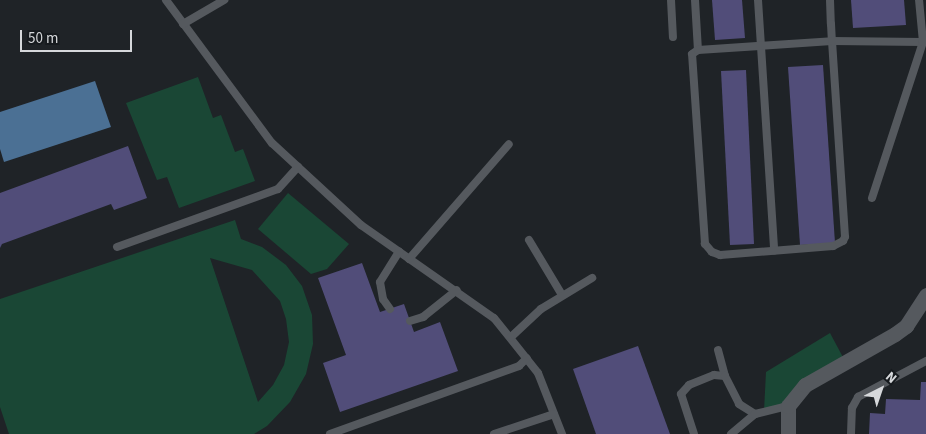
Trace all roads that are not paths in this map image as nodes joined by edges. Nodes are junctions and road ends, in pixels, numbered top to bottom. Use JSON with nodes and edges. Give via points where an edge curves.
{"nodes":[{"id":1,"x":166,"y":0,"type":"edge"},
{"id":2,"x":224,"y":0,"type":"edge"},
{"id":3,"x":671,"y":0,"type":"edge"},
{"id":4,"x":695,"y":0,"type":"edge"},
{"id":5,"x":758,"y":0,"type":"edge"},
{"id":6,"x":830,"y":0,"type":"edge"},
{"id":7,"x":919,"y":0,"type":"edge"},
{"id":8,"x":183,"y":24,"type":"junction"},
{"id":9,"x":673,"y":37,"type":"dead end"},
{"id":10,"x":832,"y":41,"type":"junction"},
{"id":11,"x":923,"y":42,"type":"junction"},
{"id":12,"x":760,"y":47,"type":"junction"},
{"id":13,"x":698,"y":50,"type":"junction"},
{"id":14,"x":509,"y":144,"type":"dead end"},
{"id":15,"x":298,"y":167,"type":"junction"},
{"id":16,"x":872,"y":198,"type":"dead end"},
{"id":17,"x":529,"y":240,"type":"dead end"},
{"id":18,"x":117,"y":247,"type":"dead end"},
{"id":19,"x":774,"y":250,"type":"junction"},
{"id":20,"x":399,"y":251,"type":"junction"},
{"id":21,"x":409,"y":258,"type":"junction"},
{"id":22,"x":592,"y":278,"type":"dead end"},
{"id":23,"x":458,"y":290,"type":"junction"},
{"id":24,"x":562,"y":295,"type":"junction"},
{"id":25,"x":926,"y":295,"type":"edge"},
{"id":26,"x":390,"y":309,"type":"dead end"},
{"id":27,"x":926,"y":316,"type":"edge"},
{"id":28,"x":410,"y":321,"type":"dead end"},
{"id":29,"x":906,"y":326,"type":"junction"},
{"id":30,"x":511,"y":337,"type":"junction"},
{"id":31,"x":718,"y":350,"type":"dead end"},
{"id":32,"x":527,"y":358,"type":"junction"},
{"id":33,"x":926,"y":361,"type":"edge"},
{"id":34,"x":725,"y":376,"type":"junction"},
{"id":35,"x":788,"y":406,"type":"junction"},
{"id":36,"x":554,"y":414,"type":"junction"},
{"id":37,"x":755,"y":414,"type":"junction"},
{"id":38,"x":330,"y":434,"type":"edge"},
{"id":39,"x":494,"y":434,"type":"edge"},
{"id":40,"x":562,"y":434,"type":"edge"},
{"id":41,"x":694,"y":434,"type":"edge"},
{"id":42,"x":731,"y":434,"type":"edge"},
{"id":43,"x":788,"y":434,"type":"edge"},
{"id":44,"x":851,"y":434,"type":"edge"}],
"edges":[{"from":1,"to":8,"type":"lane"},
{"from":2,"to":8,"type":"lane"},
{"from":3,"to":9,"type":"lane"},
{"from":4,"to":13,"type":"lane"},
{"from":5,"to":12,"type":"lane"},
{"from":6,"to":10,"type":"lane"},
{"from":7,"to":11,"type":"lane"},
{"from":8,"to":15,"type":"lane","via":[[272,143]]},
{"from":10,"to":11,"type":"lane"},
{"from":10,"to":12,"type":"lane"},
{"from":10,"to":19,"type":"lane","via":[[845,237],[840,244],[833,246]]},
{"from":11,"to":16,"type":"lane"},
{"from":12,"to":13,"type":"lane"},
{"from":12,"to":19,"type":"lane"},
{"from":13,"to":19,"type":"lane","via":[[690,59],[705,244],[712,252],[720,254]]},
{"from":14,"to":21,"type":"lane"},
{"from":15,"to":18,"type":"lane","via":[[278,189]]},
{"from":15,"to":20,"type":"lane","via":[[361,224]]},
{"from":17,"to":24,"type":"lane"},
{"from":20,"to":21,"type":"lane"},
{"from":20,"to":26,"type":"lane","via":[[380,282],[383,299]]},
{"from":21,"to":23,"type":"lane"},
{"from":22,"to":24,"type":"lane"},
{"from":23,"to":28,"type":"lane","via":[[423,317]]},
{"from":23,"to":30,"type":"lane","via":[[494,318]]},
{"from":24,"to":30,"type":"lane"},
{"from":25,"to":29,"type":"street"},
{"from":27,"to":29,"type":"street"},
{"from":29,"to":35,"type":"street","via":[[805,385]]},
{"from":30,"to":32,"type":"lane"},
{"from":31,"to":34,"type":"lane"},
{"from":32,"to":36,"type":"lane","via":[[538,373]]},
{"from":32,"to":38,"type":"lane","via":[[519,366]]},
{"from":33,"to":44,"type":"lane","via":[[858,397],[852,408]]},
{"from":34,"to":37,"type":"lane","via":[[739,404]]},
{"from":34,"to":41,"type":"lane","via":[[714,375],[689,384],[681,394]]},
{"from":35,"to":37,"type":"lane"},
{"from":35,"to":43,"type":"street"},
{"from":36,"to":39,"type":"lane"},
{"from":36,"to":40,"type":"lane"},
{"from":37,"to":42,"type":"lane"}]}
